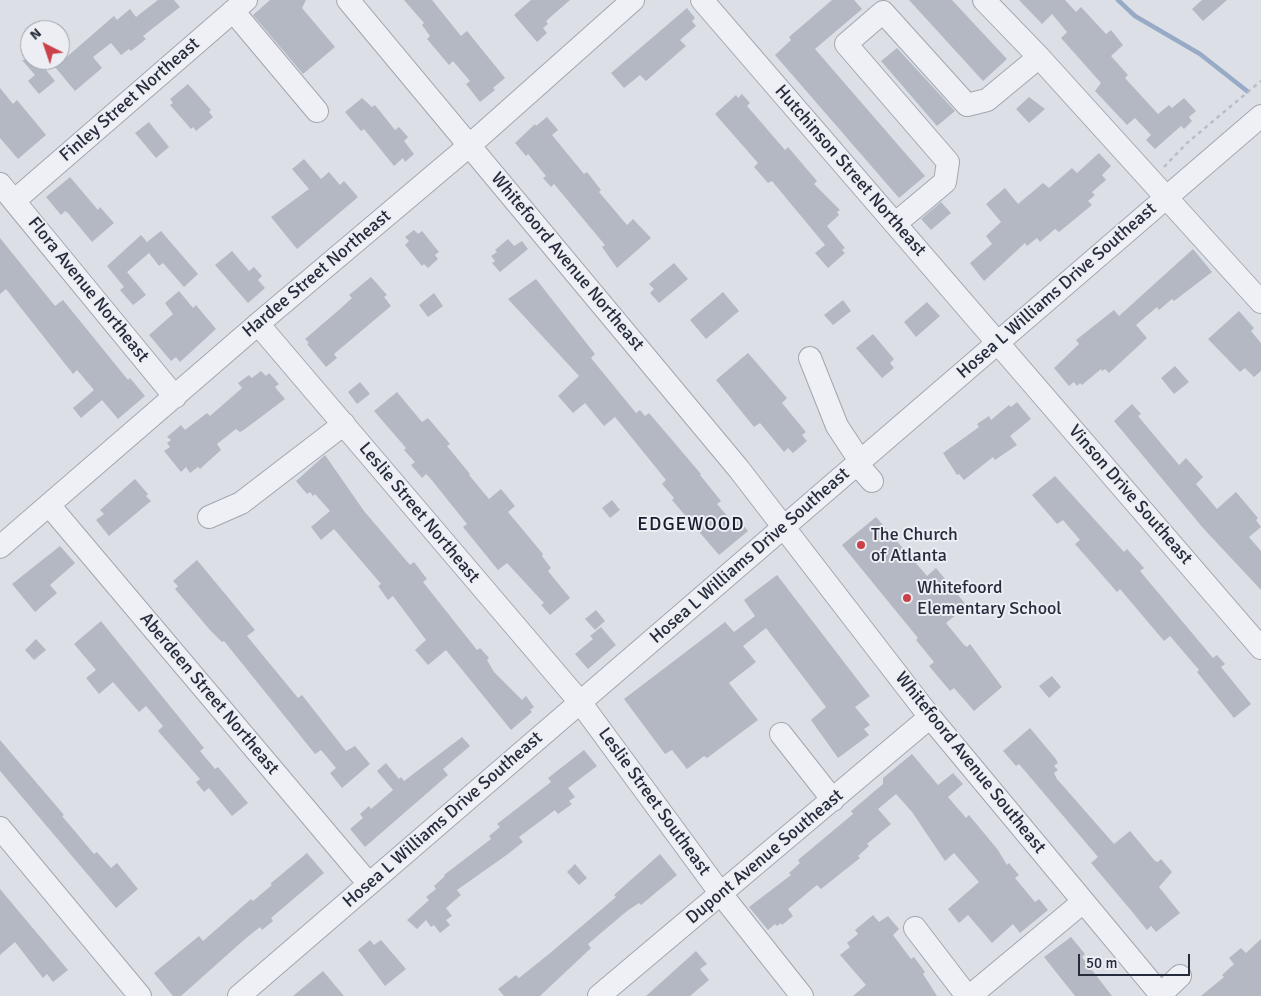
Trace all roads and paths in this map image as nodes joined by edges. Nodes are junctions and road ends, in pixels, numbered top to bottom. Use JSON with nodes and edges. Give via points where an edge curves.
{"nodes":[{"id":1,"x":348,"y":0,"type":"edge"},
{"id":2,"x":633,"y":0,"type":"edge"},
{"id":3,"x":702,"y":0,"type":"edge"},
{"id":4,"x":984,"y":0,"type":"edge"},
{"id":5,"x":239,"y":5,"type":"edge"},
{"id":6,"x":1039,"y":57,"type":"junction"},
{"id":7,"x":1261,"y":81,"type":"edge"},
{"id":8,"x":317,"y":111,"type":"dead end"},
{"id":9,"x":1261,"y":116,"type":"edge"},
{"id":10,"x":470,"y":145,"type":"junction"},
{"id":11,"x":1158,"y":174,"type":"dead end"},
{"id":12,"x":7,"y":192,"type":"edge"},
{"id":13,"x":1166,"y":198,"type":"junction"},
{"id":14,"x":896,"y":224,"type":"junction"},
{"id":15,"x":1261,"y":302,"type":"edge"},
{"id":16,"x":258,"y":324,"type":"junction"},
{"id":17,"x":998,"y":342,"type":"junction"},
{"id":18,"x":810,"y":358,"type":"dead end"},
{"id":19,"x":175,"y":397,"type":"junction"},
{"id":20,"x":344,"y":424,"type":"junction"},
{"id":21,"x":858,"y":462,"type":"junction"},
{"id":22,"x":872,"y":481,"type":"dead end"},
{"id":23,"x":49,"y":505,"type":"junction"},
{"id":24,"x":209,"y":516,"type":"dead end"},
{"id":25,"x":785,"y":526,"type":"junction"},
{"id":26,"x":0,"y":547,"type":"edge"},
{"id":27,"x":1261,"y":648,"type":"edge"},
{"id":28,"x":580,"y":702,"type":"junction"},
{"id":29,"x":930,"y":717,"type":"junction"},
{"id":30,"x":781,"y":734,"type":"dead end"},
{"id":31,"x":833,"y":800,"type":"junction"},
{"id":32,"x":0,"y":828,"type":"edge"},
{"id":33,"x":369,"y":884,"type":"junction"},
{"id":34,"x":721,"y":894,"type":"junction"},
{"id":35,"x":1083,"y":902,"type":"junction"},
{"id":36,"x":915,"y":928,"type":"dead end"},
{"id":37,"x":1180,"y":976,"type":"dead end"},
{"id":38,"x":1161,"y":995,"type":"edge"},
{"id":39,"x":140,"y":996,"type":"edge"},
{"id":40,"x":239,"y":996,"type":"edge"},
{"id":41,"x":599,"y":996,"type":"edge"},
{"id":42,"x":802,"y":996,"type":"edge"},
{"id":43,"x":968,"y":996,"type":"edge"}],
"edges":[{"from":1,"to":10,"type":"street","name":"Whitefoord Avenue Northeast"},
{"from":2,"to":10,"type":"street","name":"Hardee Street Northeast"},
{"from":3,"to":14,"type":"street","name":"Hutchinson Street Northeast"},
{"from":4,"to":6,"type":"street"},
{"from":5,"to":8,"type":"street"},
{"from":5,"to":12,"type":"street","name":"Finley Street Northeast"},
{"from":6,"to":13,"type":"street"},
{"from":6,"to":14,"type":"street","via":[[987,100],[967,105],[883,12],[846,44],[948,162],[945,182]]},
{"from":7,"to":11,"type":"path","via":[[1187,143]]},
{"from":9,"to":13,"type":"street","name":"Hosea L Williams Drive Southeast"},
{"from":10,"to":16,"type":"street","name":"Hardee Street Northeast"},
{"from":10,"to":25,"type":"street","name":"Whitefoord Avenue Northeast"},
{"from":12,"to":19,"type":"street","name":"Flora Avenue Northeast"},
{"from":13,"to":15,"type":"street"},
{"from":13,"to":17,"type":"street","name":"Hosea L Williams Drive Southeast"},
{"from":14,"to":17,"type":"street","name":"Hutchinson Street Northeast"},
{"from":16,"to":19,"type":"street","name":"Hardee Street Northeast"},
{"from":16,"to":20,"type":"street","name":"Leslie Street Northeast"},
{"from":17,"to":21,"type":"street","name":"Hosea L Williams Drive Southeast"},
{"from":17,"to":27,"type":"street","name":"Vinson Drive Southeast"},
{"from":18,"to":21,"type":"street","via":[[837,426]]},
{"from":19,"to":23,"type":"street","name":"Hardee Street Northeast"},
{"from":20,"to":24,"type":"street","via":[[241,503]]},
{"from":20,"to":28,"type":"street","name":"Leslie Street Northeast"},
{"from":21,"to":22,"type":"street"},
{"from":21,"to":25,"type":"street","name":"Hosea L Williams Drive Southeast"},
{"from":23,"to":26,"type":"street","name":"Hardee Street Northeast"},
{"from":23,"to":33,"type":"street","name":"Aberdeen Street Northeast"},
{"from":25,"to":28,"type":"street","name":"Hosea L Williams Drive Southeast"},
{"from":25,"to":29,"type":"street","name":"Whitefoord Avenue Southeast"},
{"from":28,"to":33,"type":"street","name":"Hosea L Williams Drive Southeast"},
{"from":28,"to":34,"type":"street","name":"Leslie Street Southeast"},
{"from":29,"to":31,"type":"street","name":"Dupont Avenue Southeast"},
{"from":29,"to":35,"type":"street","name":"Whitefoord Avenue Southeast"},
{"from":30,"to":31,"type":"street"},
{"from":31,"to":34,"type":"street","name":"Dupont Avenue Southeast","via":[[750,858]]},
{"from":32,"to":39,"type":"street"},
{"from":33,"to":40,"type":"street","name":"Hosea L Williams Drive Southeast"},
{"from":34,"to":41,"type":"street","name":"Dupont Avenue Southeast"},
{"from":34,"to":42,"type":"street","name":"Leslie Street Southeast"},
{"from":35,"to":38,"type":"street","name":"Whitefoord Avenue Southeast"},
{"from":35,"to":43,"type":"street"},
{"from":36,"to":43,"type":"street"},
{"from":37,"to":38,"type":"street"}]}
